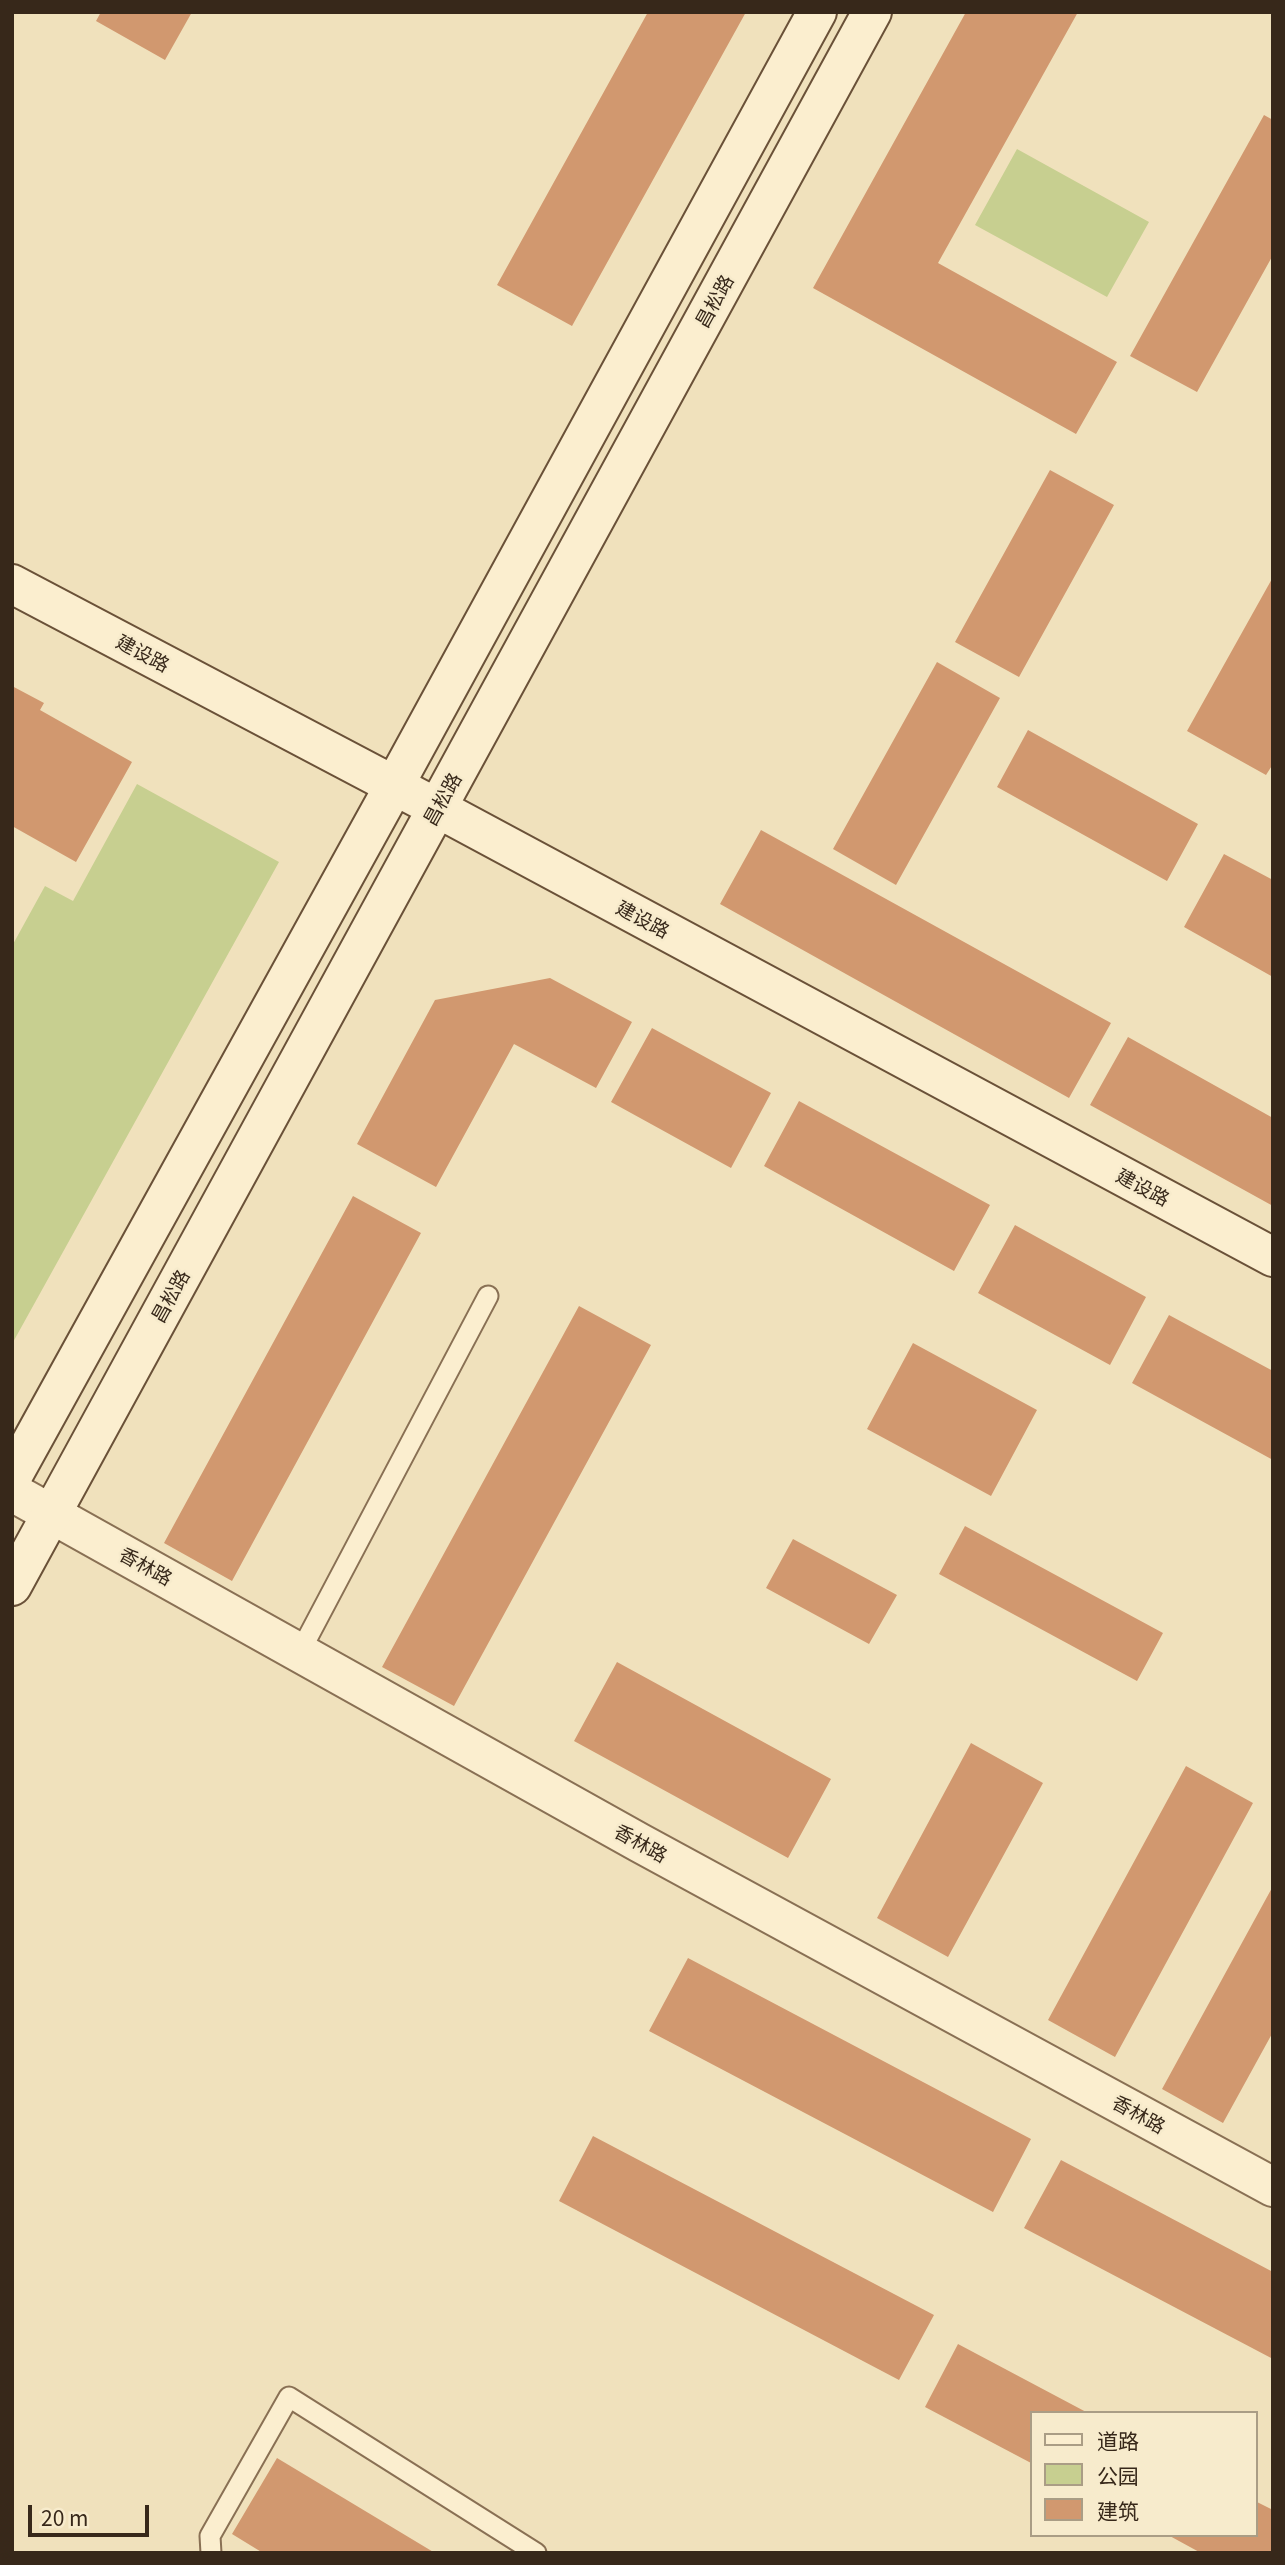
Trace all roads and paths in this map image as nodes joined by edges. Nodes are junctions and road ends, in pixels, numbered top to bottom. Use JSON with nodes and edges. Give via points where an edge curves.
{"nodes":[{"id":1,"x":817,"y":12,"type":"edge"},
{"id":2,"x":872,"y":12,"type":"edge"},
{"id":3,"x":12,"y":584,"type":"edge"},
{"id":4,"x":394,"y":786,"type":"junction"},
{"id":5,"x":436,"y":808,"type":"junction"},
{"id":6,"x":1273,"y":1257,"type":"edge"},
{"id":7,"x":488,"y":1296,"type":"dead end"},
{"id":8,"x":12,"y":1477,"type":"edge"},
{"id":9,"x":12,"y":1492,"type":"edge"},
{"id":10,"x":52,"y":1514,"type":"junction"},
{"id":11,"x":12,"y":1586,"type":"edge"},
{"id":12,"x":300,"y":1652,"type":"junction"},
{"id":13,"x":1273,"y":2187,"type":"edge"},
{"id":14,"x":211,"y":2553,"type":"edge"},
{"id":15,"x":536,"y":2553,"type":"edge"}],
"edges":[{"from":1,"to":4,"type":"main road"},
{"from":2,"to":5,"type":"main road","name":"昌松路"},
{"from":3,"to":4,"type":"main road","name":"建设路"},
{"from":4,"to":5,"type":"main road","name":"建设路"},
{"from":4,"to":8,"type":"main road"},
{"from":5,"to":6,"type":"main road","name":"建设路"},
{"from":5,"to":10,"type":"main road","name":"昌松路"},
{"from":7,"to":12,"type":"lane"},
{"from":9,"to":10,"type":"main road","name":"香林路"},
{"from":10,"to":11,"type":"main road","name":"昌松路"},
{"from":10,"to":12,"type":"main road","name":"香林路"},
{"from":12,"to":13,"type":"main road","name":"香林路","via":[[640,1843]]},
{"from":14,"to":15,"type":"lane","via":[[210,2536],[289,2397]]}]}
